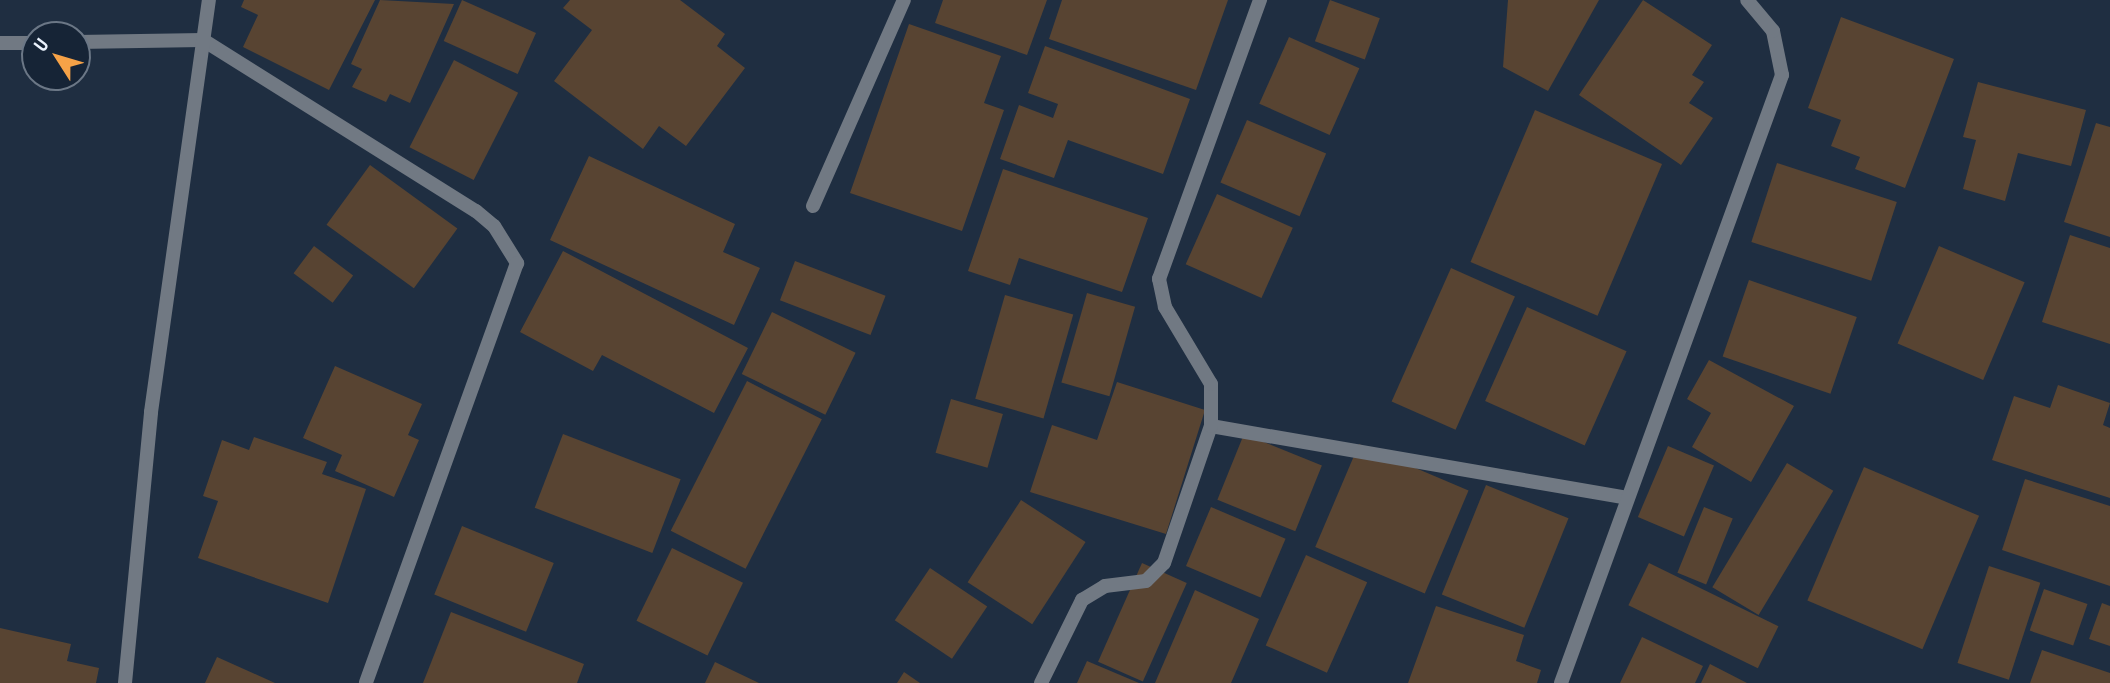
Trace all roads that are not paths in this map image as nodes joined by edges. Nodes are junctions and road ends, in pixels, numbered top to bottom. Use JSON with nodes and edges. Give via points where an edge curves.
{"nodes":[{"id":1,"x":209,"y":0,"type":"edge"},
{"id":2,"x":904,"y":0,"type":"edge"},
{"id":3,"x":1260,"y":0,"type":"edge"},
{"id":4,"x":1747,"y":0,"type":"edge"},
{"id":5,"x":203,"y":40,"type":"junction"},
{"id":6,"x":91,"y":42,"type":"edge"},
{"id":7,"x":0,"y":43,"type":"edge"},
{"id":8,"x":21,"y":43,"type":"edge"},
{"id":9,"x":813,"y":206,"type":"dead end"},
{"id":10,"x":1211,"y":426,"type":"junction"},
{"id":11,"x":1626,"y":498,"type":"junction"},
{"id":12,"x":125,"y":683,"type":"edge"},
{"id":13,"x":366,"y":683,"type":"edge"},
{"id":14,"x":1041,"y":683,"type":"edge"},
{"id":15,"x":1561,"y":683,"type":"edge"}],
"edges":[{"from":1,"to":5,"type":"street"},
{"from":2,"to":9,"type":"street"},
{"from":3,"to":10,"type":"street","via":[[1159,279],[1165,307],[1211,384]]},
{"from":4,"to":11,"type":"street","via":[[1773,31],[1782,75]]},
{"from":5,"to":6,"type":"street"},
{"from":5,"to":12,"type":"street","via":[[151,412]]},
{"from":5,"to":13,"type":"street","via":[[476,211],[494,226],[517,263]]},
{"from":7,"to":8,"type":"street"},
{"from":10,"to":11,"type":"street"},
{"from":10,"to":14,"type":"street","via":[[1164,563],[1146,580],[1105,586],[1082,600]]},
{"from":11,"to":15,"type":"street"}]}
